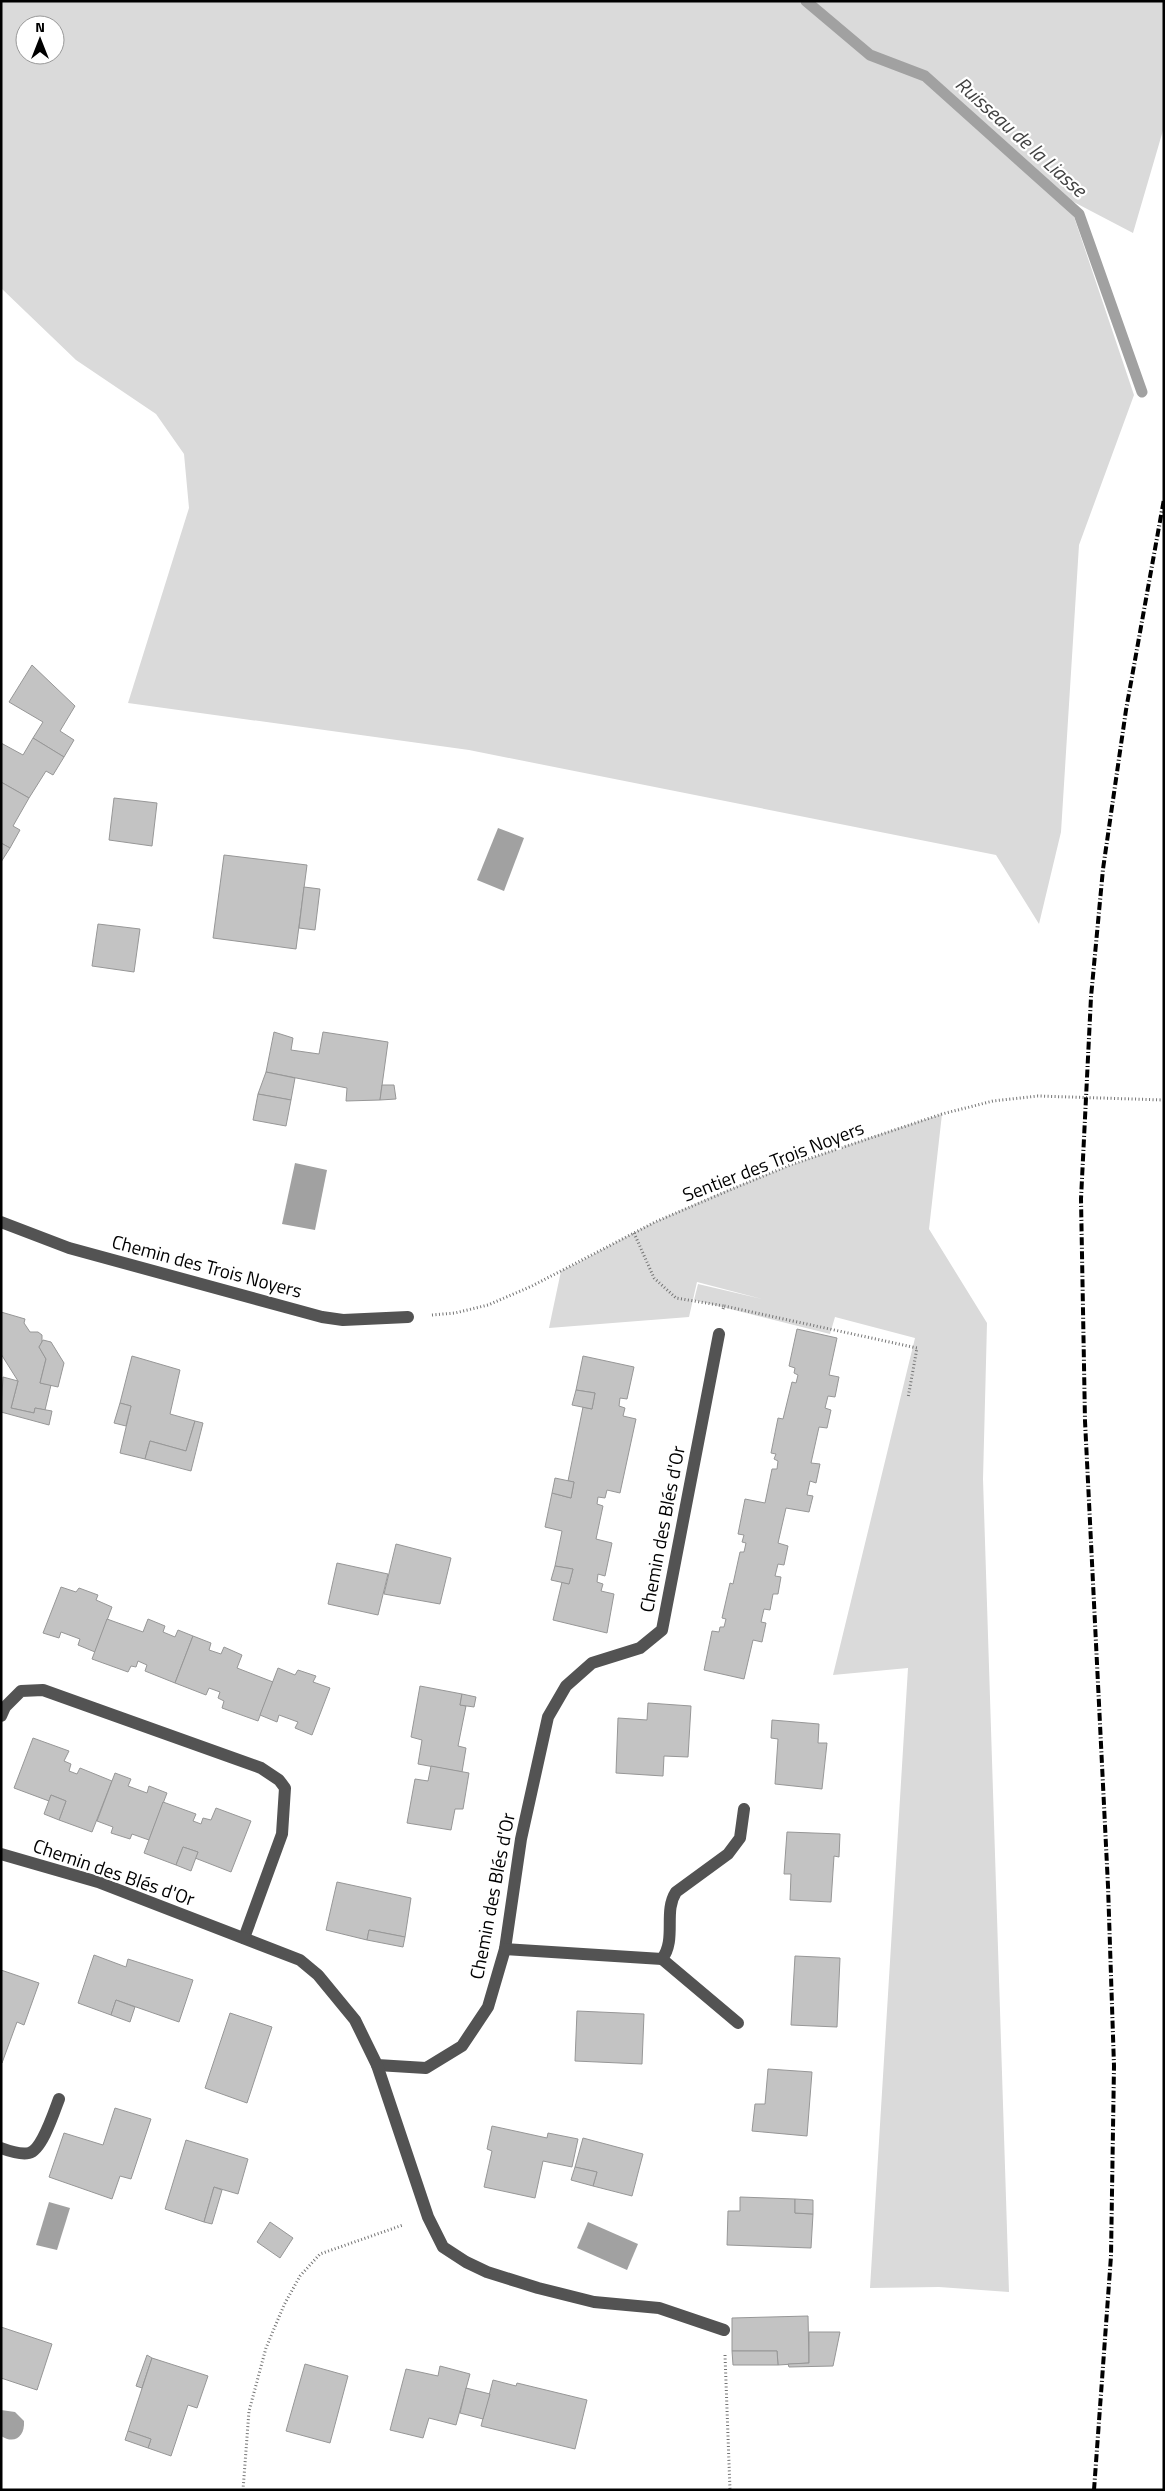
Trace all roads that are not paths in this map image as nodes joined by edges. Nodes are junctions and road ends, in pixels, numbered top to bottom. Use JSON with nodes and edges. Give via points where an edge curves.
{"nodes":[{"id":1,"x":1,"y":1222,"type":"edge"},
{"id":2,"x":408,"y":1317,"type":"road end"},
{"id":3,"x":719,"y":1334,"type":"road end"},
{"id":4,"x":1,"y":1716,"type":"edge"},
{"id":5,"x":744,"y":1809,"type":"dead end"},
{"id":6,"x":1,"y":1854,"type":"edge"},
{"id":7,"x":244,"y":1938,"type":"junction"},
{"id":8,"x":505,"y":1949,"type":"junction"},
{"id":9,"x":662,"y":1959,"type":"junction"},
{"id":10,"x":738,"y":2023,"type":"dead end"},
{"id":11,"x":377,"y":2065,"type":"junction"},
{"id":12,"x":59,"y":2099,"type":"dead end"},
{"id":13,"x":1,"y":2148,"type":"edge"},
{"id":14,"x":724,"y":2330,"type":"road end"}],
"edges":[{"from":1,"to":2,"type":"street","name":"Chemin des Trois Noyers","via":[[70,1248],[322,1317],[344,1320]]},
{"from":3,"to":8,"type":"street","name":"Chemin des Blés d'Or","via":[[662,1630],[640,1648],[592,1664],[566,1686],[548,1717],[521,1839]]},
{"from":4,"to":7,"type":"street","via":[[5,1707],[22,1691],[43,1690],[261,1768],[279,1780],[285,1788],[282,1834]]},
{"from":5,"to":9,"type":"street","via":[[740,1838],[728,1854],[676,1892],[670,1901],[669,1938],[667,1952]]},
{"from":6,"to":7,"type":"street","name":"Chemin des Blés d'Or","via":[[98,1882]]},
{"from":7,"to":11,"type":"street","name":"Chemin des Blés d'Or","via":[[300,1960],[318,1975],[355,2020]]},
{"from":8,"to":9,"type":"street"},
{"from":8,"to":11,"type":"street","name":"Chemin des Blés d'Or","via":[[488,2006],[462,2046],[426,2068]]},
{"from":9,"to":10,"type":"street"},
{"from":11,"to":14,"type":"street","via":[[428,2217],[443,2247],[487,2272],[538,2288],[594,2302],[659,2308]]},
{"from":12,"to":13,"type":"street","via":[[38,2147],[29,2153]]}]}
